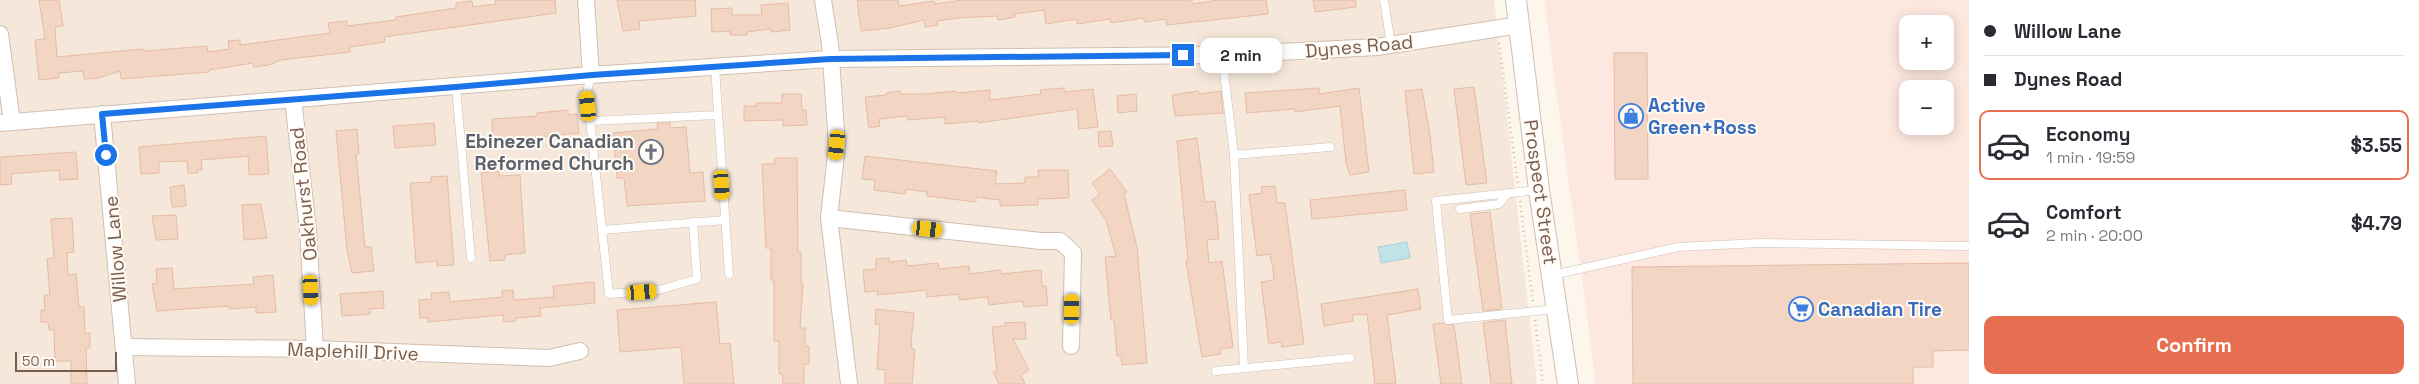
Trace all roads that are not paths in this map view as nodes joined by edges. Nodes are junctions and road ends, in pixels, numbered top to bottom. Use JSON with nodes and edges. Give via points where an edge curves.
{"nodes":[{"id":1,"x":586,"y":0,"type":"edge"},
{"id":2,"x":823,"y":0,"type":"edge"},
{"id":3,"x":1384,"y":0,"type":"edge"},
{"id":4,"x":1516,"y":0,"type":"edge"},
{"id":5,"x":1520,"y":25,"type":"junction"},
{"id":6,"x":0,"y":34,"type":"edge"},
{"id":7,"x":1391,"y":45,"type":"junction"},
{"id":8,"x":1222,"y":55,"type":"junction"},
{"id":9,"x":830,"y":59,"type":"junction"},
{"id":10,"x":715,"y":67,"type":"junction"},
{"id":11,"x":592,"y":75,"type":"junction"},
{"id":12,"x":456,"y":87,"type":"junction"},
{"id":13,"x":293,"y":99,"type":"junction"},
{"id":14,"x":102,"y":114,"type":"junction"},
{"id":15,"x":718,"y":114,"type":"junction"},
{"id":16,"x":590,"y":121,"type":"junction"},
{"id":17,"x":6,"y":123,"type":"edge"},
{"id":18,"x":1330,"y":147,"type":"dead end"},
{"id":19,"x":1234,"y":155,"type":"junction"},
{"id":20,"x":1539,"y":190,"type":"junction"},
{"id":21,"x":1508,"y":193,"type":"junction"},
{"id":22,"x":1460,"y":209,"type":"dead end"},
{"id":23,"x":830,"y":218,"type":"junction"},
{"id":24,"x":725,"y":220,"type":"junction"},
{"id":25,"x":693,"y":222,"type":"junction"},
{"id":26,"x":602,"y":230,"type":"junction"},
{"id":27,"x":1969,"y":246,"type":"edge"},
{"id":28,"x":472,"y":258,"type":"dead end"},
{"id":29,"x":729,"y":274,"type":"dead end"},
{"id":30,"x":1553,"y":275,"type":"junction"},
{"id":31,"x":1557,"y":309,"type":"junction"},
{"id":32,"x":1071,"y":346,"type":"dead end"},
{"id":33,"x":124,"y":347,"type":"junction"},
{"id":34,"x":315,"y":349,"type":"junction"},
{"id":35,"x":580,"y":351,"type":"dead end"},
{"id":36,"x":1350,"y":358,"type":"dead end"},
{"id":37,"x":1244,"y":367,"type":"junction"},
{"id":38,"x":1216,"y":371,"type":"dead end"},
{"id":39,"x":127,"y":384,"type":"edge"},
{"id":40,"x":849,"y":384,"type":"edge"},
{"id":41,"x":1568,"y":384,"type":"edge"}],
"edges":[{"from":1,"to":11,"type":"street"},
{"from":2,"to":9,"type":"street"},
{"from":3,"to":7,"type":"lane"},
{"from":4,"to":5,"type":"street","name":"Prospect Street"},
{"from":5,"to":7,"type":"street","name":"Dynes Road"},
{"from":5,"to":20,"type":"street","name":"Prospect Street"},
{"from":6,"to":17,"type":"street"},
{"from":7,"to":8,"type":"street","name":"Dynes Road"},
{"from":8,"to":9,"type":"street","name":"Dynes Road"},
{"from":8,"to":19,"type":"lane"},
{"from":9,"to":10,"type":"street","name":"Dynes Road"},
{"from":9,"to":23,"type":"street","via":[[837,145]]},
{"from":10,"to":11,"type":"street","name":"Dynes Road"},
{"from":10,"to":15,"type":"lane"},
{"from":11,"to":12,"type":"street","name":"Dynes Road"},
{"from":11,"to":16,"type":"lane","via":[[587,92]]},
{"from":12,"to":13,"type":"street","name":"Dynes Road"},
{"from":12,"to":28,"type":"lane"},
{"from":13,"to":14,"type":"street","name":"Dynes Road"},
{"from":13,"to":34,"type":"street","name":"Oakhurst Road","via":[[308,230]]},
{"from":14,"to":17,"type":"street","name":"Dynes Road"},
{"from":14,"to":33,"type":"street","name":"Willow Lane"},
{"from":15,"to":16,"type":"lane"},
{"from":15,"to":24,"type":"lane"},
{"from":16,"to":26,"type":"lane"},
{"from":18,"to":19,"type":"lane"},
{"from":19,"to":37,"type":"lane"},
{"from":20,"to":21,"type":"lane"},
{"from":20,"to":30,"type":"street","name":"Prospect Street"},
{"from":21,"to":22,"type":"lane","via":[[1499,204]]},
{"from":21,"to":31,"type":"lane","via":[[1436,201],[1448,320]]},
{"from":23,"to":32,"type":"street","via":[[1060,241],[1073,253]]},
{"from":23,"to":40,"type":"street"},
{"from":24,"to":25,"type":"lane"},
{"from":24,"to":29,"type":"lane"},
{"from":25,"to":26,"type":"lane"},
{"from":25,"to":26,"type":"lane","via":[[697,279],[659,290],[609,294]]},
{"from":27,"to":30,"type":"lane","via":[[1759,243],[1678,247]]},
{"from":30,"to":31,"type":"street","name":"Prospect Street"},
{"from":31,"to":41,"type":"street","name":"Prospect Street"},
{"from":33,"to":34,"type":"street","name":"Maplehill Drive"},
{"from":33,"to":39,"type":"street","name":"Willow Lane"},
{"from":34,"to":35,"type":"street","name":"Maplehill Drive","via":[[549,358]]},
{"from":36,"to":37,"type":"lane"},
{"from":37,"to":38,"type":"lane"}]}
